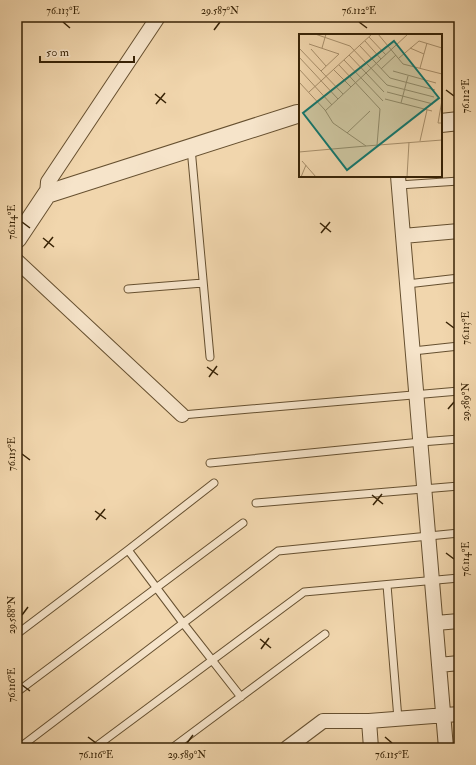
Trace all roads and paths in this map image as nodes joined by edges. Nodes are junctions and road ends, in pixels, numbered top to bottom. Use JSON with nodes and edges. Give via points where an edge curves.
{"nodes":[{"id":1,"x":158,"y":17,"type":"edge"},
{"id":2,"x":299,"y":114,"type":"edge"},
{"id":3,"x":459,"y":121,"type":"edge"},
{"id":4,"x":442,"y":123,"type":"edge"},
{"id":5,"x":191,"y":148,"type":"junction"},
{"id":6,"x":398,"y":181,"type":"edge"},
{"id":7,"x":459,"y":181,"type":"edge"},
{"id":8,"x":47,"y":194,"type":"junction"},
{"id":9,"x":459,"y":231,"type":"edge"},
{"id":10,"x":403,"y":236,"type":"junction"},
{"id":11,"x":17,"y":239,"type":"edge"},
{"id":12,"x":17,"y":261,"type":"edge"},
{"id":13,"x":459,"y":278,"type":"edge"},
{"id":14,"x":203,"y":283,"type":"junction"},
{"id":15,"x":407,"y":284,"type":"junction"},
{"id":16,"x":128,"y":289,"type":"dead end"},
{"id":17,"x":459,"y":346,"type":"edge"},
{"id":18,"x":413,"y":351,"type":"junction"},
{"id":19,"x":210,"y":357,"type":"dead end"},
{"id":20,"x":459,"y":391,"type":"edge"},
{"id":21,"x":416,"y":394,"type":"junction"},
{"id":22,"x":182,"y":415,"type":"joint"},
{"id":23,"x":459,"y":439,"type":"edge"},
{"id":24,"x":420,"y":442,"type":"junction"},
{"id":25,"x":210,"y":463,"type":"dead end"},
{"id":26,"x":214,"y":483,"type":"dead end"},
{"id":27,"x":459,"y":486,"type":"edge"},
{"id":28,"x":425,"y":489,"type":"junction"},
{"id":29,"x":256,"y":503,"type":"dead end"},
{"id":30,"x":243,"y":523,"type":"dead end"},
{"id":31,"x":459,"y":533,"type":"edge"},
{"id":32,"x":428,"y":536,"type":"junction"},
{"id":33,"x":128,"y":550,"type":"junction"},
{"id":34,"x":459,"y":578,"type":"edge"},
{"id":35,"x":432,"y":581,"type":"junction"},
{"id":36,"x":386,"y":585,"type":"junction"},
{"id":37,"x":156,"y":587,"type":"junction"},
{"id":38,"x":459,"y":621,"type":"edge"},
{"id":39,"x":183,"y":623,"type":"junction"},
{"id":40,"x":436,"y":623,"type":"junction"},
{"id":41,"x":17,"y":634,"type":"edge"},
{"id":42,"x":326,"y":634,"type":"dead end"},
{"id":43,"x":212,"y":660,"type":"junction"},
{"id":44,"x":459,"y":664,"type":"edge"},
{"id":45,"x":439,"y":665,"type":"junction"},
{"id":46,"x":17,"y":692,"type":"edge"},
{"id":47,"x":241,"y":697,"type":"junction"},
{"id":48,"x":459,"y":714,"type":"edge"},
{"id":49,"x":444,"y":715,"type":"junction"},
{"id":50,"x":398,"y":719,"type":"junction"},
{"id":51,"x":369,"y":721,"type":"junction"},
{"id":52,"x":23,"y":745,"type":"dead end"},
{"id":53,"x":94,"y":748,"type":"edge"},
{"id":54,"x":172,"y":748,"type":"edge"},
{"id":55,"x":287,"y":748,"type":"edge"},
{"id":56,"x":371,"y":748,"type":"edge"},
{"id":57,"x":446,"y":748,"type":"edge"}],
"edges":[{"from":1,"to":8,"type":"street","via":[[48,182]]},
{"from":2,"to":5,"type":"street"},
{"from":3,"to":4,"type":"street"},
{"from":5,"to":8,"type":"street"},
{"from":5,"to":14,"type":"lane"},
{"from":6,"to":7,"type":"lane"},
{"from":6,"to":10,"type":"street"},
{"from":8,"to":11,"type":"street"},
{"from":9,"to":10,"type":"street"},
{"from":10,"to":15,"type":"street"},
{"from":12,"to":22,"type":"street"},
{"from":13,"to":15,"type":"lane"},
{"from":14,"to":16,"type":"lane"},
{"from":14,"to":19,"type":"lane"},
{"from":15,"to":18,"type":"street"},
{"from":17,"to":18,"type":"lane"},
{"from":18,"to":21,"type":"street"},
{"from":20,"to":21,"type":"lane"},
{"from":21,"to":22,"type":"lane"},
{"from":21,"to":24,"type":"street"},
{"from":23,"to":24,"type":"lane"},
{"from":24,"to":25,"type":"lane"},
{"from":24,"to":28,"type":"street"},
{"from":26,"to":33,"type":"lane"},
{"from":27,"to":28,"type":"lane"},
{"from":28,"to":29,"type":"lane"},
{"from":28,"to":32,"type":"street"},
{"from":30,"to":37,"type":"lane"},
{"from":31,"to":32,"type":"lane"},
{"from":32,"to":35,"type":"street"},
{"from":32,"to":39,"type":"lane","via":[[278,551]]},
{"from":33,"to":37,"type":"lane"},
{"from":33,"to":41,"type":"lane"},
{"from":34,"to":35,"type":"lane"},
{"from":35,"to":36,"type":"lane"},
{"from":35,"to":40,"type":"street"},
{"from":36,"to":43,"type":"lane","via":[[304,592]]},
{"from":36,"to":50,"type":"lane"},
{"from":37,"to":39,"type":"lane"},
{"from":37,"to":46,"type":"lane"},
{"from":38,"to":40,"type":"street"},
{"from":39,"to":43,"type":"lane"},
{"from":39,"to":52,"type":"lane"},
{"from":40,"to":45,"type":"street"},
{"from":42,"to":47,"type":"lane"},
{"from":43,"to":47,"type":"lane"},
{"from":43,"to":53,"type":"lane"},
{"from":44,"to":45,"type":"street"},
{"from":45,"to":49,"type":"street"},
{"from":47,"to":54,"type":"lane"},
{"from":48,"to":49,"type":"street"},
{"from":49,"to":50,"type":"street"},
{"from":49,"to":57,"type":"street"},
{"from":50,"to":51,"type":"street"},
{"from":51,"to":55,"type":"street","via":[[324,721]]},
{"from":51,"to":56,"type":"street"}]}
